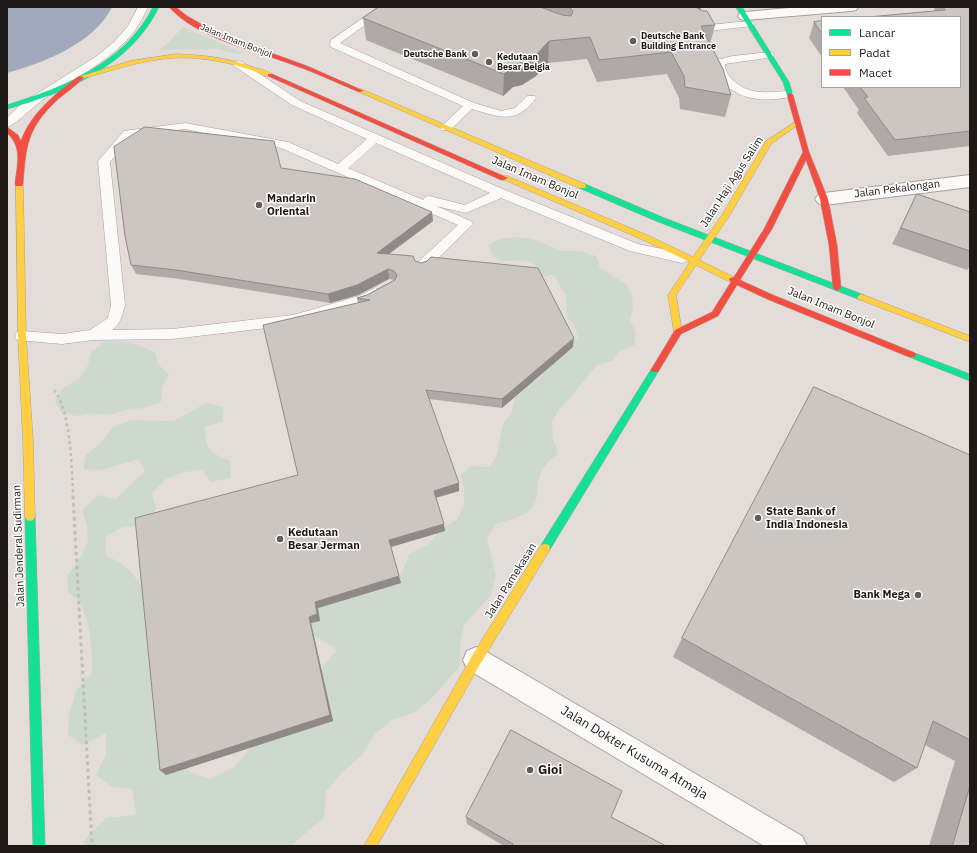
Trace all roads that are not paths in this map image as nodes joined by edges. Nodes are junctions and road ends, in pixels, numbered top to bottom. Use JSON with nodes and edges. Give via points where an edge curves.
{"nodes":[{"id":1,"x":144,"y":7,"type":"edge"},
{"id":2,"x":156,"y":7,"type":"edge"},
{"id":3,"x":172,"y":7,"type":"edge"},
{"id":4,"x":384,"y":7,"type":"edge"},
{"id":5,"x":851,"y":7,"type":"edge"},
{"id":6,"x":744,"y":16,"type":"edge"},
{"id":7,"x":699,"y":29,"type":"edge"},
{"id":8,"x":769,"y":55,"type":"junction"},
{"id":9,"x":238,"y":64,"type":"junction"},
{"id":10,"x":80,"y":77,"type":"junction"},
{"id":11,"x":789,"y":94,"type":"junction"},
{"id":12,"x":41,"y":96,"type":"junction"},
{"id":13,"x":531,"y":98,"type":"dead end"},
{"id":14,"x":469,"y":106,"type":"junction"},
{"id":15,"x":7,"y":107,"type":"edge"},
{"id":16,"x":797,"y":123,"type":"junction"},
{"id":17,"x":7,"y":124,"type":"edge"},
{"id":18,"x":446,"y":128,"type":"junction"},
{"id":19,"x":7,"y":129,"type":"edge"},
{"id":20,"x":376,"y":137,"type":"junction"},
{"id":21,"x":22,"y":150,"type":"junction"},
{"id":22,"x":806,"y":152,"type":"junction"},
{"id":23,"x":339,"y":169,"type":"junction"},
{"id":24,"x":970,"y":181,"type":"edge"},
{"id":25,"x":501,"y":193,"type":"junction"},
{"id":26,"x":399,"y":194,"type":"junction"},
{"id":27,"x":824,"y":199,"type":"junction"},
{"id":28,"x":710,"y":239,"type":"junction"},
{"id":29,"x":752,"y":255,"type":"junction"},
{"id":30,"x":694,"y":261,"type":"junction"},
{"id":31,"x":422,"y":266,"type":"edge"},
{"id":32,"x":736,"y":280,"type":"junction"},
{"id":33,"x":838,"y":288,"type":"junction"},
{"id":34,"x":383,"y":289,"type":"edge"},
{"id":35,"x":678,"y":332,"type":"junction"},
{"id":36,"x":92,"y":335,"type":"junction"},
{"id":37,"x":22,"y":336,"type":"junction"},
{"id":38,"x":970,"y":339,"type":"edge"},
{"id":39,"x":970,"y":378,"type":"edge"},
{"id":40,"x":476,"y":660,"type":"junction"},
{"id":41,"x":39,"y":846,"type":"edge"},
{"id":42,"x":370,"y":846,"type":"edge"},
{"id":43,"x":792,"y":846,"type":"edge"}],
"edges":[{"from":1,"to":12,"type":"lane","via":[[136,23],[116,46]]},
{"from":2,"to":10,"type":"main road","via":[[146,24],[128,45]]},
{"from":3,"to":18,"type":"main road","name":"Jalan Imam Bonjol","via":[[195,25],[244,46],[305,67]]},
{"from":4,"to":14,"type":"lane","via":[[335,42],[335,45]]},
{"from":5,"to":6,"type":"street"},
{"from":6,"to":7,"type":"lane"},
{"from":6,"to":8,"type":"main road"},
{"from":8,"to":11,"type":"main road","via":[[786,82]]},
{"from":8,"to":11,"type":"lane","via":[[720,62],[719,68],[734,89],[748,95]]},
{"from":9,"to":10,"type":"main road","name":"Jalan Imam Bonjol","via":[[215,58],[190,56],[152,59],[119,65]]},
{"from":9,"to":20,"type":"lane","via":[[296,103]]},
{"from":9,"to":30,"type":"main road","name":"Jalan Imam Bonjol","via":[[644,237]]},
{"from":10,"to":12,"type":"main road"},
{"from":10,"to":21,"type":"main road","name":"Jalan Jenderal Sudirman","via":[[48,104],[32,126]]},
{"from":11,"to":16,"type":"main road"},
{"from":12,"to":15,"type":"main road"},
{"from":12,"to":17,"type":"lane"},
{"from":13,"to":14,"type":"lane","via":[[519,111],[501,114]]},
{"from":14,"to":18,"type":"lane"},
{"from":16,"to":22,"type":"main road"},
{"from":16,"to":28,"type":"main road","name":"Jalan Haji Agus Salim","via":[[768,143]]},
{"from":18,"to":28,"type":"main road","name":"Jalan Imam Bonjol"},
{"from":19,"to":21,"type":"main road","via":[[16,138]]},
{"from":20,"to":23,"type":"lane"},
{"from":20,"to":25,"type":"lane"},
{"from":21,"to":37,"type":"main road","name":"Jalan Jenderal Sudirman"},
{"from":22,"to":27,"type":"main road"},
{"from":22,"to":29,"type":"main road","via":[[768,229]]},
{"from":23,"to":26,"type":"lane"},
{"from":23,"to":36,"type":"lane","via":[[284,145],[185,126],[128,134],[104,161],[118,305],[114,321]]},
{"from":24,"to":27,"type":"street","name":"Jalan Pekalongan"},
{"from":25,"to":26,"type":"lane","via":[[466,209]]},
{"from":25,"to":30,"type":"lane","via":[[635,248]]},
{"from":26,"to":31,"type":"lane","via":[[467,224]]},
{"from":27,"to":33,"type":"main road","via":[[834,245]]},
{"from":28,"to":29,"type":"main road","name":"Jalan Imam Bonjol"},
{"from":28,"to":30,"type":"main road","name":"Jalan Haji Agus Salim"},
{"from":29,"to":32,"type":"main road"},
{"from":29,"to":33,"type":"main road","name":"Jalan Imam Bonjol"},
{"from":30,"to":32,"type":"main road","name":"Jalan Imam Bonjol"},
{"from":30,"to":35,"type":"main road","via":[[672,295]]},
{"from":32,"to":35,"type":"main road","via":[[715,314]]},
{"from":32,"to":39,"type":"main road","name":"Jalan Imam Bonjol"},
{"from":33,"to":38,"type":"main road","name":"Jalan Imam Bonjol"},
{"from":34,"to":36,"type":"lane","via":[[363,300],[293,320],[172,334]]},
{"from":35,"to":40,"type":"main road","name":"Jalan Pamekasan"},
{"from":36,"to":37,"type":"lane","via":[[62,339]]},
{"from":37,"to":41,"type":"main road","name":"Jalan Jenderal Sudirman"},
{"from":40,"to":42,"type":"main road","name":"Jalan Pamekasan"},
{"from":40,"to":43,"type":"street","name":"Jalan Dokter Kusuma Atmaja"}]}
